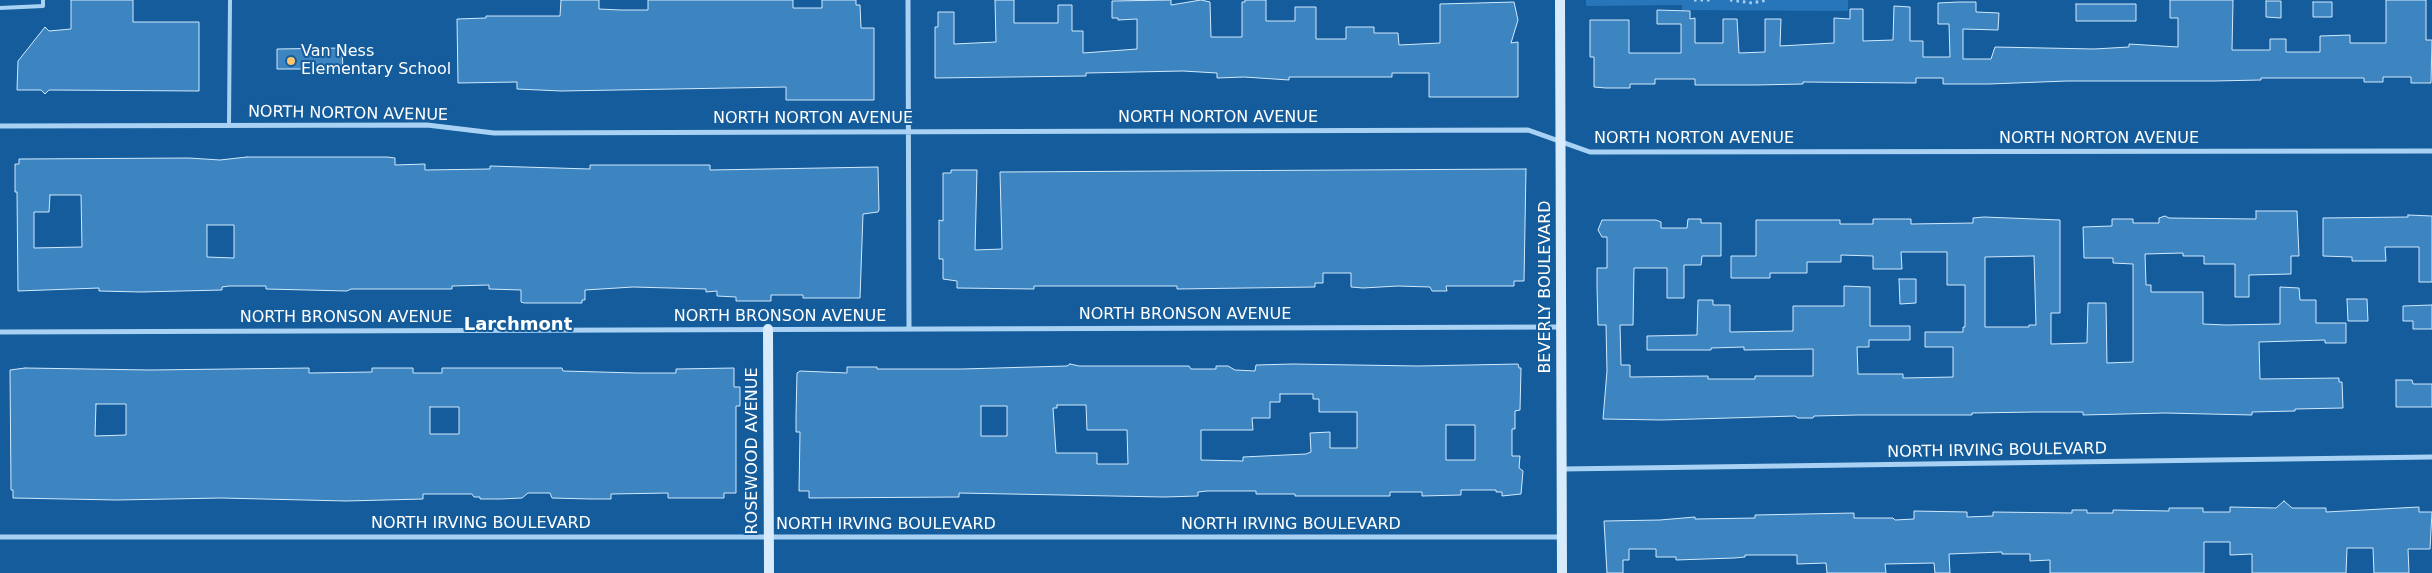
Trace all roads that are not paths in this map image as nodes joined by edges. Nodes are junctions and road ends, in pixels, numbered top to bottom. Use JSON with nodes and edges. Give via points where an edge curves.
{"nodes":[{"id":1,"x":43,"y":0,"type":"edge"},
{"id":2,"x":230,"y":0,"type":"edge"},
{"id":3,"x":908,"y":0,"type":"edge"},
{"id":4,"x":1560,"y":0,"type":"edge"},
{"id":5,"x":0,"y":8,"type":"edge"},
{"id":6,"x":229,"y":125,"type":"junction"},
{"id":7,"x":0,"y":126,"type":"edge"},
{"id":8,"x":909,"y":132,"type":"junction"},
{"id":9,"x":1560,"y":140,"type":"junction"},
{"id":10,"x":2432,"y":150,"type":"edge"},
{"id":11,"x":1561,"y":327,"type":"junction"},
{"id":12,"x":768,"y":329,"type":"junction"},
{"id":13,"x":909,"y":329,"type":"junction"},
{"id":14,"x":0,"y":332,"type":"edge"},
{"id":15,"x":2432,"y":457,"type":"edge"},
{"id":16,"x":1562,"y":470,"type":"junction"},
{"id":17,"x":0,"y":537,"type":"edge"},
{"id":18,"x":768,"y":537,"type":"junction"},
{"id":19,"x":1562,"y":537,"type":"junction"},
{"id":20,"x":769,"y":573,"type":"edge"},
{"id":21,"x":1562,"y":573,"type":"edge"}],
"edges":[{"from":1,"to":5,"type":"lane","via":[[43,6]]},
{"from":2,"to":6,"type":"lane"},
{"from":3,"to":8,"type":"street"},
{"from":4,"to":9,"type":"main road","name":"BEVERLY BOULEVARD"},
{"from":6,"to":7,"type":"street","name":"NORTH NORTON AVENUE"},
{"from":6,"to":8,"type":"street","name":"NORTH NORTON AVENUE","via":[[427,126],[494,133]]},
{"from":8,"to":9,"type":"street","name":"NORTH NORTON AVENUE","via":[[1528,130]]},
{"from":8,"to":13,"type":"street"},
{"from":9,"to":10,"type":"street","name":"NORTH NORTON AVENUE","via":[[1590,152]]},
{"from":9,"to":11,"type":"main road","name":"BEVERLY BOULEVARD"},
{"from":11,"to":13,"type":"street","name":"NORTH BRONSON AVENUE"},
{"from":11,"to":16,"type":"main road","name":"BEVERLY BOULEVARD"},
{"from":12,"to":13,"type":"street","name":"NORTH BRONSON AVENUE"},
{"from":12,"to":14,"type":"street","name":"NORTH BRONSON AVENUE"},
{"from":12,"to":18,"type":"main road","name":"ROSEWOOD AVENUE"},
{"from":15,"to":16,"type":"street","name":"NORTH IRVING BOULEVARD"},
{"from":16,"to":19,"type":"main road","name":"BEVERLY BOULEVARD"},
{"from":17,"to":18,"type":"street","name":"NORTH IRVING BOULEVARD"},
{"from":18,"to":19,"type":"street","name":"NORTH IRVING BOULEVARD"},
{"from":18,"to":20,"type":"main road","name":"ROSEWOOD AVENUE"},
{"from":19,"to":21,"type":"main road","name":"BEVERLY BOULEVARD"}]}
